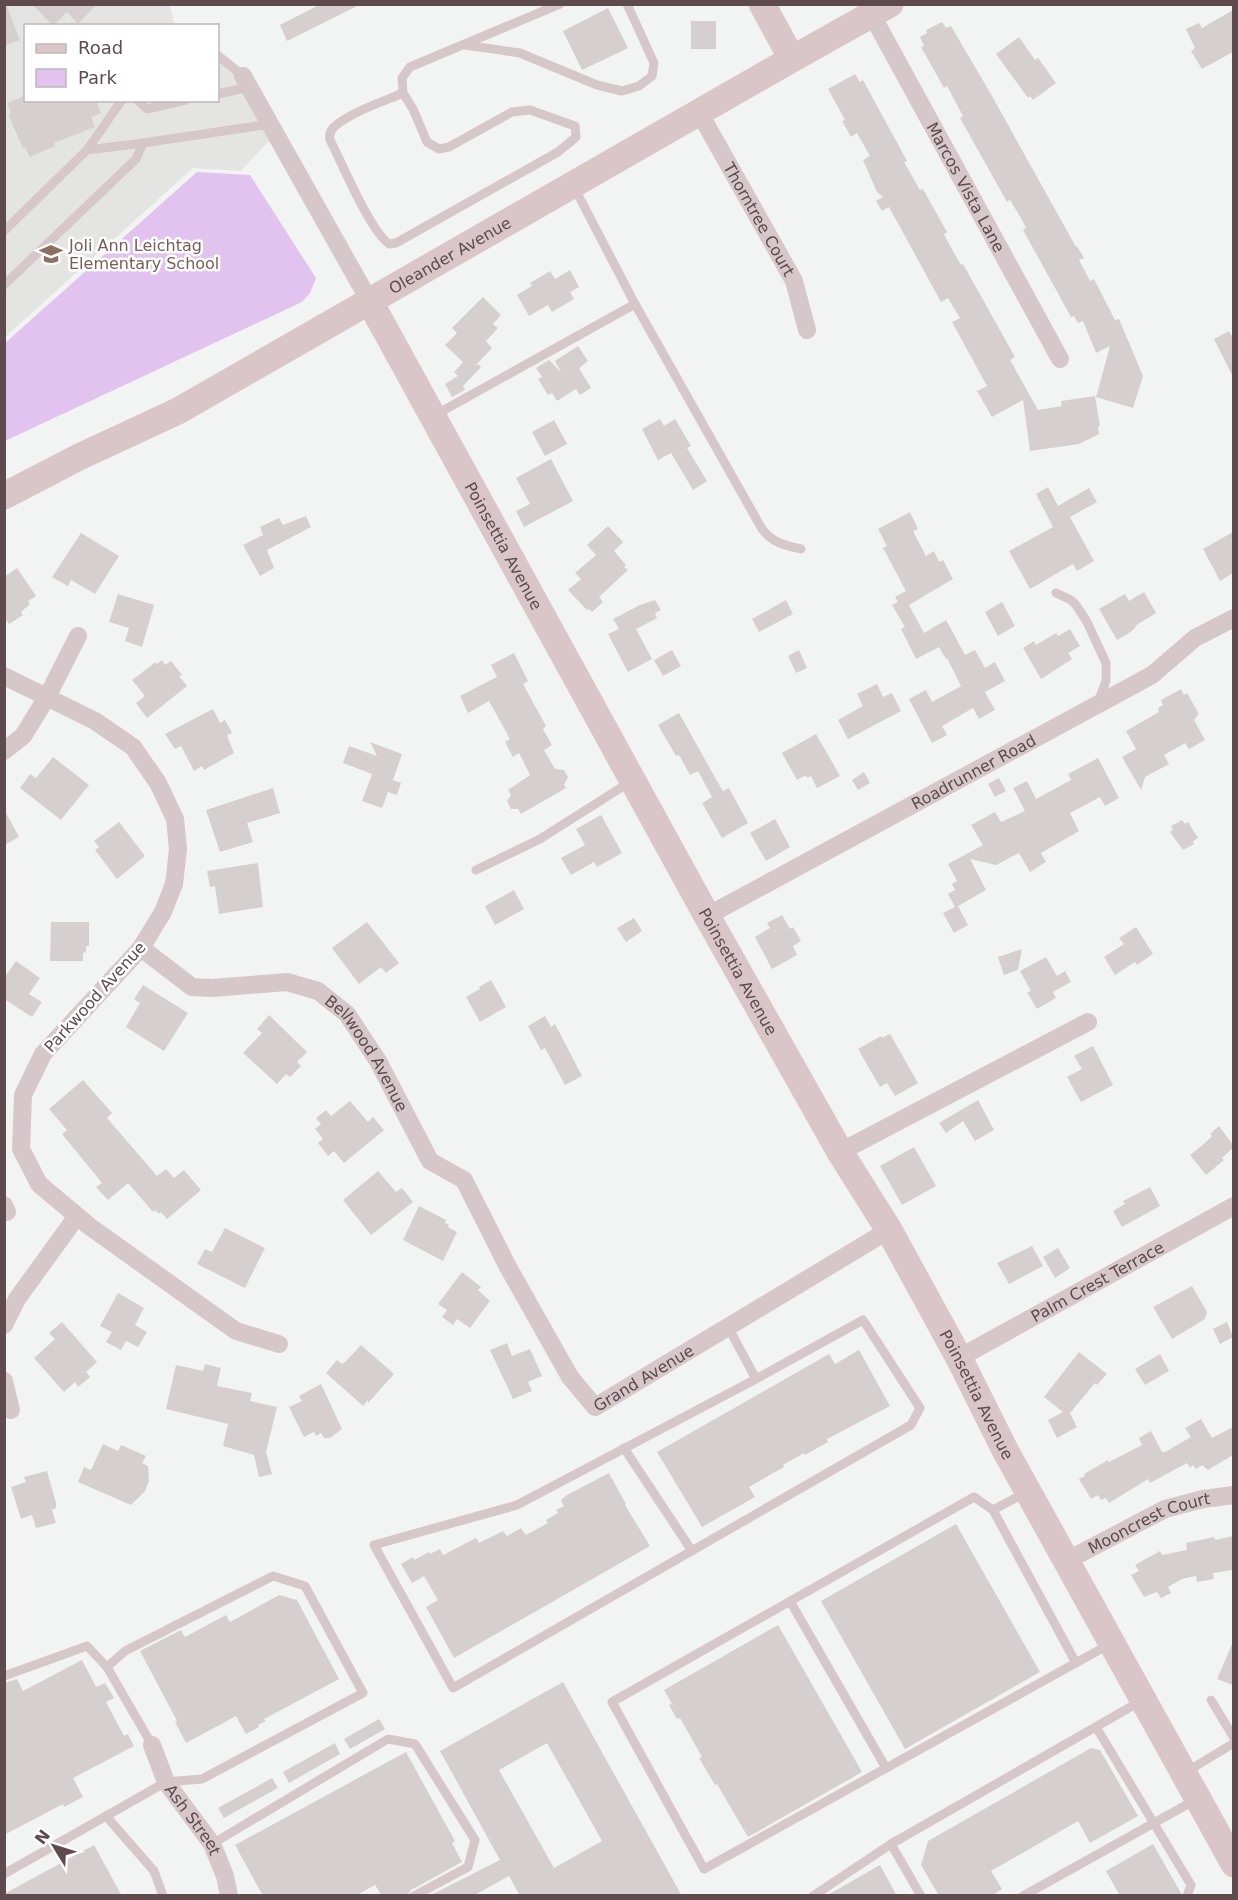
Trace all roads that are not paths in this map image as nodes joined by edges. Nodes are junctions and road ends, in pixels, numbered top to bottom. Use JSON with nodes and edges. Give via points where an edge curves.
{"nodes":[{"id":1,"x":560,"y":4,"type":"edge"},
{"id":2,"x":627,"y":4,"type":"edge"},
{"id":3,"x":762,"y":4,"type":"edge"},
{"id":4,"x":881,"y":10,"type":"edge"},
{"id":5,"x":464,"y":45,"type":"junction"},
{"id":6,"x":219,"y":57,"type":"edge"},
{"id":7,"x":792,"y":59,"type":"junction"},
{"id":8,"x":246,"y":82,"type":"junction"},
{"id":9,"x":403,"y":93,"type":"junction"},
{"id":10,"x":219,"y":94,"type":"edge"},
{"id":11,"x":121,"y":102,"type":"edge"},
{"id":12,"x":139,"y":102,"type":"edge"},
{"id":13,"x":177,"y":102,"type":"edge"},
{"id":14,"x":699,"y":112,"type":"junction"},
{"id":15,"x":270,"y":124,"type":"junction"},
{"id":16,"x":143,"y":143,"type":"junction"},
{"id":17,"x":87,"y":150,"type":"junction"},
{"id":18,"x":573,"y":185,"type":"junction"},
{"id":19,"x":4,"y":231,"type":"edge"},
{"id":20,"x":4,"y":285,"type":"edge"},
{"id":21,"x":370,"y":302,"type":"junction"},
{"id":22,"x":635,"y":304,"type":"junction"},
{"id":23,"x":807,"y":330,"type":"dead end"},
{"id":24,"x":1060,"y":359,"type":"dead end"},
{"id":25,"x":432,"y":417,"type":"junction"},
{"id":26,"x":4,"y":496,"type":"edge"},
{"id":27,"x":801,"y":549,"type":"dead end"},
{"id":28,"x":1056,"y":594,"type":"dead end"},
{"id":29,"x":1233,"y":618,"type":"edge"},
{"id":30,"x":78,"y":636,"type":"dead end"},
{"id":31,"x":4,"y":675,"type":"edge"},
{"id":32,"x":47,"y":697,"type":"junction"},
{"id":33,"x":1098,"y":704,"type":"junction"},
{"id":34,"x":4,"y":751,"type":"edge"},
{"id":35,"x":632,"y":781,"type":"junction"},
{"id":36,"x":477,"y":870,"type":"dead end"},
{"id":37,"x":707,"y":916,"type":"junction"},
{"id":38,"x":141,"y":948,"type":"junction"},
{"id":39,"x":1088,"y":1022,"type":"dead end"},
{"id":40,"x":840,"y":1152,"type":"junction"},
{"id":41,"x":430,"y":1161,"type":"joint"},
{"id":42,"x":1233,"y":1206,"type":"edge"},
{"id":43,"x":77,"y":1216,"type":"junction"},
{"id":44,"x":889,"y":1230,"type":"junction"},
{"id":45,"x":4,"y":1325,"type":"edge"},
{"id":46,"x":728,"y":1327,"type":"junction"},
{"id":47,"x":279,"y":1344,"type":"dead end"},
{"id":48,"x":959,"y":1358,"type":"junction"},
{"id":49,"x":756,"y":1379,"type":"junction"},
{"id":50,"x":4,"y":1381,"type":"edge"},
{"id":51,"x":11,"y":1410,"type":"dead end"},
{"id":52,"x":624,"y":1448,"type":"junction"},
{"id":53,"x":1028,"y":1491,"type":"junction"},
{"id":54,"x":1233,"y":1495,"type":"edge"},
{"id":55,"x":993,"y":1510,"type":"junction"},
{"id":56,"x":692,"y":1551,"type":"junction"},
{"id":57,"x":1066,"y":1561,"type":"junction"},
{"id":58,"x":790,"y":1601,"type":"junction"},
{"id":59,"x":1112,"y":1643,"type":"junction"},
{"id":60,"x":1076,"y":1663,"type":"junction"},
{"id":61,"x":107,"y":1667,"type":"junction"},
{"id":62,"x":4,"y":1676,"type":"edge"},
{"id":63,"x":1144,"y":1700,"type":"junction"},
{"id":64,"x":1211,"y":1700,"type":"dead end"},
{"id":65,"x":1096,"y":1727,"type":"junction"},
{"id":66,"x":1233,"y":1740,"type":"edge"},
{"id":67,"x":152,"y":1745,"type":"joint"},
{"id":68,"x":886,"y":1768,"type":"junction"},
{"id":69,"x":1184,"y":1773,"type":"junction"},
{"id":70,"x":166,"y":1782,"type":"junction"},
{"id":71,"x":1198,"y":1798,"type":"junction"},
{"id":72,"x":106,"y":1816,"type":"junction"},
{"id":73,"x":1154,"y":1822,"type":"junction"},
{"id":74,"x":212,"y":1844,"type":"junction"},
{"id":75,"x":891,"y":1844,"type":"junction"},
{"id":76,"x":1233,"y":1864,"type":"edge"},
{"id":77,"x":4,"y":1874,"type":"edge"},
{"id":78,"x":163,"y":1896,"type":"edge"},
{"id":79,"x":230,"y":1896,"type":"edge"},
{"id":80,"x":414,"y":1896,"type":"edge"},
{"id":81,"x":813,"y":1896,"type":"edge"},
{"id":82,"x":921,"y":1896,"type":"edge"},
{"id":83,"x":1023,"y":1896,"type":"edge"},
{"id":84,"x":1187,"y":1896,"type":"edge"}],
"edges":[{"from":1,"to":5,"type":"lane"},
{"from":2,"to":5,"type":"lane","via":[[654,63],[652,76],[639,86],[622,91],[597,85],[520,53]]},
{"from":3,"to":7,"type":"street"},
{"from":4,"to":7,"type":"street","name":"Oleander Avenue"},
{"from":4,"to":24,"type":"street","name":"Marcos Vista Lane"},
{"from":5,"to":9,"type":"lane","via":[[410,68],[402,78]]},
{"from":6,"to":8,"type":"lane"},
{"from":7,"to":14,"type":"street","name":"Oleander Avenue"},
{"from":8,"to":10,"type":"lane"},
{"from":8,"to":15,"type":"street","name":"Poinsettia Avenue"},
{"from":9,"to":9,"type":"lane","via":[[427,142],[439,149],[512,112],[530,110],[575,126],[576,137],[558,152],[389,244],[372,223],[329,134],[361,111]]},
{"from":11,"to":17,"type":"lane"},
{"from":12,"to":13,"type":"lane","via":[[147,109]]},
{"from":14,"to":18,"type":"street","name":"Oleander Avenue"},
{"from":14,"to":23,"type":"street","name":"Thorntree Court","via":[[794,281]]},
{"from":15,"to":16,"type":"lane"},
{"from":15,"to":21,"type":"street","name":"Poinsettia Avenue"},
{"from":16,"to":17,"type":"lane"},
{"from":16,"to":20,"type":"lane","via":[[136,159]]},
{"from":17,"to":19,"type":"lane"},
{"from":18,"to":21,"type":"street","name":"Oleander Avenue"},
{"from":18,"to":22,"type":"lane"},
{"from":21,"to":25,"type":"street","name":"Poinsettia Avenue"},
{"from":21,"to":26,"type":"street","name":"Oleander Avenue","via":[[178,411]]},
{"from":22,"to":25,"type":"lane"},
{"from":22,"to":27,"type":"lane","via":[[762,529],[779,544]]},
{"from":25,"to":35,"type":"street","name":"Poinsettia Avenue"},
{"from":28,"to":33,"type":"lane","via":[[1076,605],[1104,657],[1107,675]]},
{"from":29,"to":33,"type":"street","name":"Roadrunner Road","via":[[1195,638],[1152,675]]},
{"from":30,"to":32,"type":"street"},
{"from":31,"to":32,"type":"street","name":"Parkwood Avenue"},
{"from":32,"to":34,"type":"street","via":[[23,736]]},
{"from":32,"to":38,"type":"street","name":"Parkwood Avenue","via":[[95,721],[133,747],[158,783],[175,819],[178,849],[174,884],[163,912]]},
{"from":33,"to":37,"type":"street","name":"Roadrunner Road"},
{"from":35,"to":36,"type":"lane","via":[[540,839]]},
{"from":35,"to":37,"type":"street","name":"Poinsettia Avenue"},
{"from":37,"to":40,"type":"street","name":"Poinsettia Avenue"},
{"from":38,"to":41,"type":"street","name":"Bellwood Avenue","via":[[192,987],[287,982],[318,991],[347,1014],[378,1061]]},
{"from":38,"to":43,"type":"street","name":"Parkwood Avenue","via":[[43,1054],[23,1095],[21,1149],[39,1184]]},
{"from":39,"to":40,"type":"street"},
{"from":40,"to":44,"type":"street","name":"Poinsettia Avenue"},
{"from":41,"to":46,"type":"street","name":"Grand Avenue","via":[[464,1180],[570,1377],[595,1407]]},
{"from":42,"to":48,"type":"street","name":"Palm Crest Terrace"},
{"from":43,"to":45,"type":"street","via":[[17,1299]]},
{"from":43,"to":47,"type":"street","name":"Parkwood Avenue","via":[[236,1331]]},
{"from":44,"to":46,"type":"street","name":"Grand Avenue"},
{"from":44,"to":48,"type":"street","name":"Poinsettia Avenue"},
{"from":46,"to":49,"type":"lane"},
{"from":48,"to":53,"type":"street","name":"Poinsettia Avenue"},
{"from":49,"to":52,"type":"lane"},
{"from":49,"to":56,"type":"lane","via":[[863,1320],[920,1408],[911,1425]]},
{"from":50,"to":51,"type":"street"},
{"from":52,"to":56,"type":"lane"},
{"from":52,"to":56,"type":"lane","via":[[516,1505],[374,1545],[453,1688]]},
{"from":53,"to":55,"type":"lane"},
{"from":53,"to":57,"type":"street","name":"Poinsettia Avenue"},
{"from":54,"to":57,"type":"street","name":"Mooncrest Court","via":[[1166,1509]]},
{"from":55,"to":58,"type":"lane","via":[[974,1497]]},
{"from":55,"to":60,"type":"lane"},
{"from":57,"to":59,"type":"street","name":"Poinsettia Avenue"},
{"from":58,"to":68,"type":"lane"},
{"from":58,"to":68,"type":"lane","via":[[612,1702],[704,1869]]},
{"from":59,"to":60,"type":"lane"},
{"from":59,"to":63,"type":"street","name":"Poinsettia Avenue"},
{"from":60,"to":68,"type":"lane"},
{"from":61,"to":62,"type":"lane","via":[[87,1646]]},
{"from":61,"to":67,"type":"lane"},
{"from":61,"to":70,"type":"lane","via":[[125,1651],[273,1576],[304,1586],[363,1693],[202,1779]]},
{"from":63,"to":65,"type":"lane"},
{"from":63,"to":69,"type":"street","name":"Poinsettia Avenue"},
{"from":64,"to":66,"type":"lane"},
{"from":65,"to":73,"type":"lane"},
{"from":65,"to":75,"type":"lane"},
{"from":66,"to":69,"type":"lane"},
{"from":67,"to":70,"type":"street","name":"Ash Street"},
{"from":69,"to":71,"type":"street","name":"Poinsettia Avenue"},
{"from":70,"to":72,"type":"lane"},
{"from":70,"to":74,"type":"street","name":"Ash Street"},
{"from":71,"to":73,"type":"lane"},
{"from":71,"to":76,"type":"street","name":"Poinsettia Avenue"},
{"from":72,"to":77,"type":"lane"},
{"from":72,"to":78,"type":"lane","via":[[154,1871]]},
{"from":73,"to":83,"type":"lane"},
{"from":73,"to":84,"type":"lane","via":[[1191,1885]]},
{"from":74,"to":79,"type":"street","name":"Ash Street"},
{"from":74,"to":80,"type":"lane","via":[[388,1739],[415,1744],[474,1840],[468,1868]]},
{"from":75,"to":81,"type":"lane"},
{"from":75,"to":82,"type":"lane"}]}
